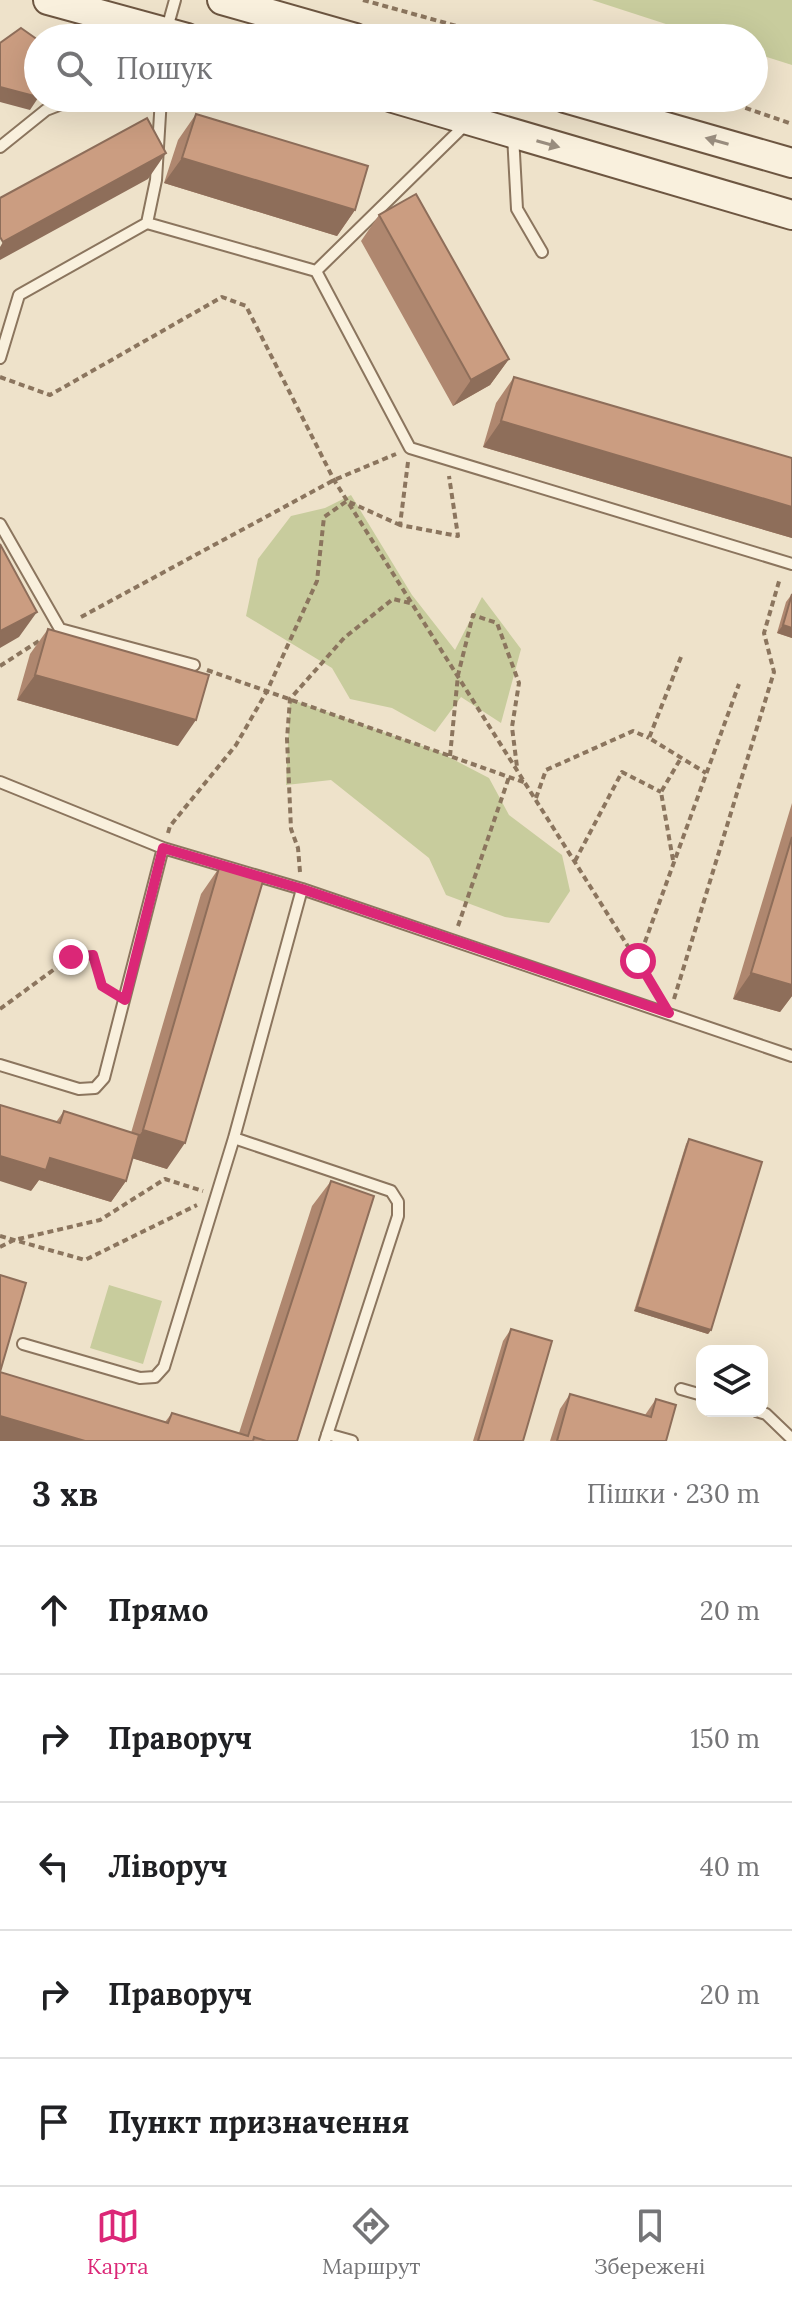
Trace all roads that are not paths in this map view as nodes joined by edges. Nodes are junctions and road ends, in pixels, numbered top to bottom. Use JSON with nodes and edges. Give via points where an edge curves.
{"nodes":[{"id":1,"x":48,"y":0,"type":"edge"},
{"id":2,"x":175,"y":0,"type":"edge"},
{"id":3,"x":222,"y":0,"type":"edge"},
{"id":4,"x":131,"y":24,"type":"edge"},
{"id":5,"x":174,"y":24,"type":"edge"},
{"id":6,"x":306,"y":24,"type":"edge"},
{"id":7,"x":44,"y":112,"type":"edge"},
{"id":8,"x":160,"y":112,"type":"edge"},
{"id":9,"x":440,"y":112,"type":"edge"},
{"id":10,"x":614,"y":112,"type":"edge"},
{"id":11,"x":470,"y":121,"type":"junction"},
{"id":12,"x":513,"y":133,"type":"junction"},
{"id":13,"x":0,"y":147,"type":"edge"},
{"id":14,"x":792,"y":163,"type":"edge"},
{"id":15,"x":792,"y":215,"type":"edge"},
{"id":16,"x":147,"y":223,"type":"junction"},
{"id":17,"x":542,"y":252,"type":"dead end"},
{"id":18,"x":316,"y":271,"type":"junction"},
{"id":19,"x":0,"y":358,"type":"edge"},
{"id":20,"x":0,"y":524,"type":"edge"},
{"id":21,"x":788,"y":563,"type":"edge"},
{"id":22,"x":194,"y":665,"type":"road end"},
{"id":23,"x":0,"y":782,"type":"edge"},
{"id":24,"x":163,"y":848,"type":"junction"},
{"id":25,"x":302,"y":889,"type":"junction"},
{"id":26,"x":792,"y":1056,"type":"edge"},
{"id":27,"x":0,"y":1065,"type":"edge"},
{"id":28,"x":234,"y":1138,"type":"junction"},
{"id":29,"x":23,"y":1344,"type":"dead end"},
{"id":30,"x":681,"y":1389,"type":"dead end"},
{"id":31,"x":696,"y":1393,"type":"edge"},
{"id":32,"x":768,"y":1416,"type":"edge"},
{"id":33,"x":326,"y":1437,"type":"edge"},
{"id":34,"x":792,"y":1439,"type":"edge"},
{"id":35,"x":352,"y":1441,"type":"edge"}],
"edges":[{"from":1,"to":4,"type":"street"},
{"from":2,"to":5,"type":"lane"},
{"from":3,"to":6,"type":"street"},
{"from":7,"to":13,"type":"lane"},
{"from":8,"to":16,"type":"lane"},
{"from":9,"to":11,"type":"street"},
{"from":14,"to":10,"type":"street","one_way":true},
{"from":11,"to":12,"type":"street"},
{"from":11,"to":18,"type":"lane"},
{"from":12,"to":15,"type":"street","one_way":true},
{"from":12,"to":17,"type":"lane","via":[[517,209]]},
{"from":16,"to":18,"type":"lane"},
{"from":16,"to":19,"type":"lane","via":[[19,295]]},
{"from":18,"to":21,"type":"lane","via":[[410,448]]},
{"from":20,"to":22,"type":"lane","via":[[60,629]]},
{"from":23,"to":24,"type":"lane"},
{"from":24,"to":25,"type":"lane"},
{"from":24,"to":27,"type":"lane","via":[[104,1078],[95,1088],[79,1089]]},
{"from":25,"to":26,"type":"lane"},
{"from":25,"to":28,"type":"lane"},
{"from":28,"to":29,"type":"lane","via":[[164,1367],[155,1377],[140,1378]]},
{"from":28,"to":33,"type":"lane","via":[[391,1191],[398,1202],[398,1216]]},
{"from":30,"to":31,"type":"lane"},
{"from":32,"to":34,"type":"lane"},
{"from":33,"to":35,"type":"lane"}]}
